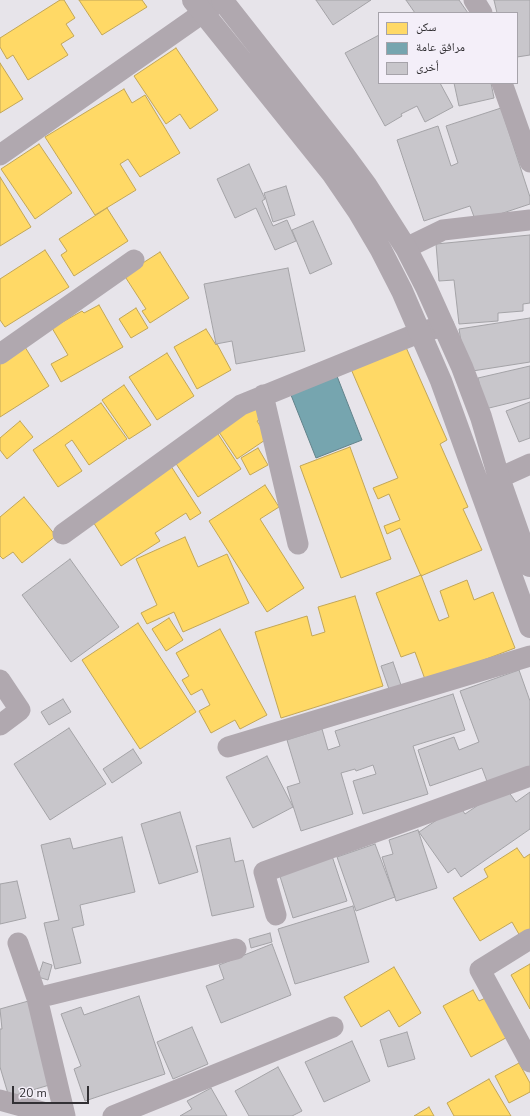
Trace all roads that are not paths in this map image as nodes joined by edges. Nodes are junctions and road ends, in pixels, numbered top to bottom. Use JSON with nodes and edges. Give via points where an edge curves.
{"nodes":[{"id":1,"x":222,"y":0,"type":"edge"},
{"id":2,"x":474,"y":0,"type":"edge"},
{"id":3,"x":198,"y":7,"type":"edge"},
{"id":4,"x":481,"y":12,"type":"edge"},
{"id":5,"x":502,"y":84,"type":"edge"},
{"id":6,"x":0,"y":155,"type":"edge"},
{"id":7,"x":530,"y":162,"type":"edge"},
{"id":8,"x":530,"y":220,"type":"edge"},
{"id":9,"x":406,"y":248,"type":"junction"},
{"id":10,"x":134,"y":260,"type":"dead end"},
{"id":11,"x":444,"y":326,"type":"junction"},
{"id":12,"x":421,"y":332,"type":"junction"},
{"id":13,"x":0,"y":354,"type":"edge"},
{"id":14,"x":263,"y":395,"type":"junction"},
{"id":15,"x":530,"y":464,"type":"edge"},
{"id":16,"x":499,"y":478,"type":"junction"},
{"id":17,"x":63,"y":534,"type":"dead end"},
{"id":18,"x":298,"y":544,"type":"dead end"},
{"id":19,"x":530,"y":566,"type":"edge"},
{"id":20,"x":530,"y":627,"type":"edge"},
{"id":21,"x":530,"y":656,"type":"edge"},
{"id":22,"x":0,"y":680,"type":"edge"},
{"id":23,"x":0,"y":725,"type":"edge"},
{"id":24,"x":228,"y":747,"type":"dead end"},
{"id":25,"x":530,"y":776,"type":"edge"},
{"id":26,"x":276,"y":915,"type":"dead end"},
{"id":27,"x":530,"y":939,"type":"edge"},
{"id":28,"x":18,"y":943,"type":"dead end"},
{"id":29,"x":236,"y":949,"type":"dead end"},
{"id":30,"x":37,"y":998,"type":"junction"},
{"id":31,"x":333,"y":1027,"type":"dead end"},
{"id":32,"x":530,"y":1062,"type":"edge"},
{"id":33,"x":0,"y":1100,"type":"edge"},
{"id":34,"x":57,"y":1116,"type":"edge"},
{"id":35,"x":65,"y":1116,"type":"edge"},
{"id":36,"x":113,"y":1116,"type":"edge"}],
"edges":[{"from":1,"to":3,"type":"street"},
{"from":1,"to":9,"type":"street","via":[[353,167]]},
{"from":2,"to":4,"type":"street"},
{"from":3,"to":6,"type":"street"},
{"from":3,"to":12,"type":"street","via":[[332,173],[381,250]]},
{"from":5,"to":7,"type":"street"},
{"from":8,"to":9,"type":"street","via":[[443,230]]},
{"from":9,"to":11,"type":"street"},
{"from":10,"to":13,"type":"street"},
{"from":11,"to":12,"type":"street"},
{"from":11,"to":16,"type":"street","via":[[481,417]]},
{"from":12,"to":14,"type":"street"},
{"from":12,"to":20,"type":"street"},
{"from":14,"to":17,"type":"street","via":[[222,417]]},
{"from":14,"to":18,"type":"street"},
{"from":15,"to":16,"type":"street"},
{"from":16,"to":19,"type":"street"},
{"from":21,"to":24,"type":"street"},
{"from":22,"to":23,"type":"street","via":[[20,710]]},
{"from":25,"to":26,"type":"street","via":[[264,872]]},
{"from":27,"to":32,"type":"street","via":[[480,970]]},
{"from":28,"to":30,"type":"street"},
{"from":29,"to":30,"type":"street"},
{"from":30,"to":35,"type":"street"},
{"from":31,"to":36,"type":"street"},
{"from":33,"to":34,"type":"street"}]}
